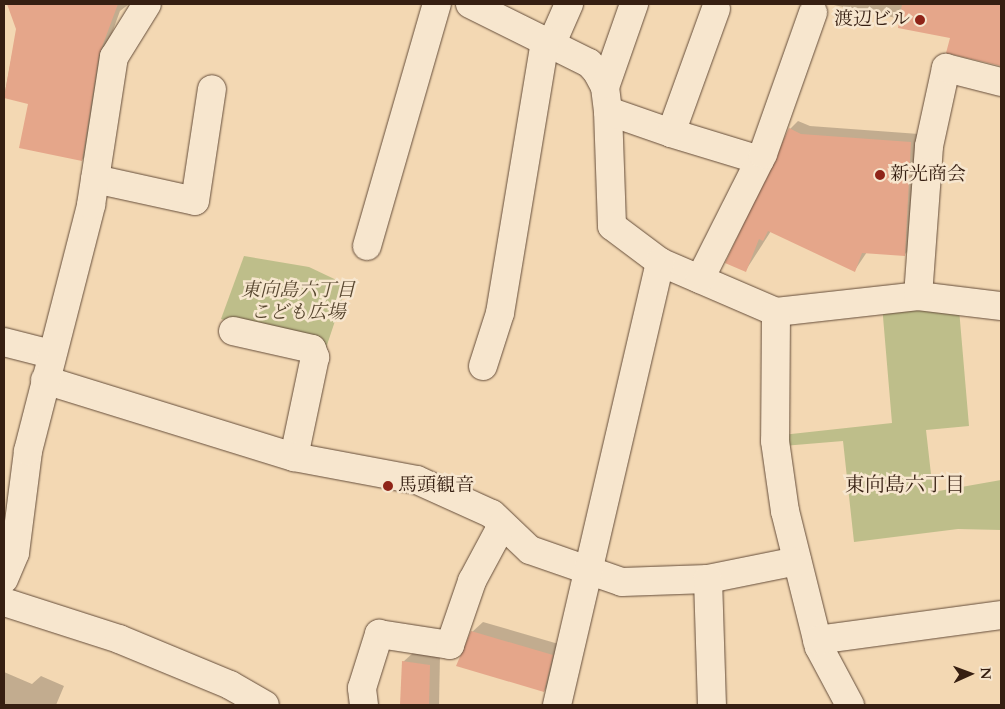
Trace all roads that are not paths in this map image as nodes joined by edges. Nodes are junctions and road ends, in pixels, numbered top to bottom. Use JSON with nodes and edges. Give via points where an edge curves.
{"nodes":[{"id":1,"x":147,"y":4,"type":"edge"},
{"id":2,"x":437,"y":4,"type":"edge"},
{"id":3,"x":470,"y":4,"type":"edge"},
{"id":4,"x":570,"y":4,"type":"edge"},
{"id":5,"x":634,"y":4,"type":"edge"},
{"id":6,"x":716,"y":9,"type":"dead end"},
{"id":7,"x":813,"y":13,"type":"dead end"},
{"id":8,"x":548,"y":42,"type":"junction"},
{"id":9,"x":1001,"y":82,"type":"edge"},
{"id":10,"x":212,"y":89,"type":"dead end"},
{"id":11,"x":606,"y":99,"type":"junction"},
{"id":12,"x":671,"y":133,"type":"junction"},
{"id":13,"x":760,"y":160,"type":"junction"},
{"id":14,"x":95,"y":179,"type":"junction"},
{"id":15,"x":367,"y":246,"type":"dead end"},
{"id":16,"x":660,"y":262,"type":"junction"},
{"id":17,"x":700,"y":279,"type":"junction"},
{"id":18,"x":918,"y":296,"type":"junction"},
{"id":19,"x":1001,"y":306,"type":"edge"},
{"id":20,"x":776,"y":312,"type":"junction"},
{"id":21,"x":233,"y":332,"type":"dead end"},
{"id":22,"x":4,"y":342,"type":"edge"},
{"id":23,"x":483,"y":366,"type":"dead end"},
{"id":24,"x":48,"y":367,"type":"junction"},
{"id":25,"x":294,"y":457,"type":"junction"},
{"id":26,"x":502,"y":525,"type":"junction"},
{"id":27,"x":797,"y":561,"type":"junction"},
{"id":28,"x":588,"y":573,"type":"junction"},
{"id":29,"x":4,"y":579,"type":"edge"},
{"id":30,"x":708,"y":579,"type":"junction"},
{"id":31,"x":4,"y":602,"type":"edge"},
{"id":32,"x":1001,"y":615,"type":"edge"},
{"id":33,"x":817,"y":640,"type":"junction"},
{"id":34,"x":848,"y":700,"type":"edge"},
{"id":35,"x":265,"y":705,"type":"edge"},
{"id":36,"x":364,"y":705,"type":"edge"},
{"id":37,"x":557,"y":705,"type":"edge"},
{"id":38,"x":712,"y":705,"type":"edge"}],
"edges":[{"from":1,"to":14,"type":"street","via":[[114,57]]},
{"from":2,"to":15,"type":"street"},
{"from":3,"to":8,"type":"street"},
{"from":4,"to":8,"type":"street"},
{"from":5,"to":11,"type":"street"},
{"from":6,"to":12,"type":"street"},
{"from":7,"to":13,"type":"street"},
{"from":8,"to":11,"type":"street","via":[[589,63]]},
{"from":8,"to":23,"type":"street","via":[[500,313]]},
{"from":9,"to":18,"type":"street","via":[[946,68],[929,146]]},
{"from":10,"to":14,"type":"street","via":[[195,202]]},
{"from":11,"to":12,"type":"street"},
{"from":11,"to":16,"type":"street","via":[[612,226]]},
{"from":12,"to":13,"type":"street"},
{"from":13,"to":17,"type":"street"},
{"from":14,"to":24,"type":"street"},
{"from":16,"to":17,"type":"street"},
{"from":16,"to":28,"type":"street"},
{"from":17,"to":20,"type":"street"},
{"from":18,"to":19,"type":"street"},
{"from":18,"to":20,"type":"street"},
{"from":20,"to":27,"type":"street","via":[[776,459]]},
{"from":21,"to":25,"type":"street","via":[[312,349],[315,357]]},
{"from":22,"to":24,"type":"street"},
{"from":24,"to":25,"type":"street"},
{"from":24,"to":29,"type":"street","via":[[28,451],[15,553]]},
{"from":25,"to":26,"type":"street","via":[[417,480],[473,503]]},
{"from":26,"to":28,"type":"street","via":[[530,550]]},
{"from":26,"to":36,"type":"street","via":[[472,581],[450,645],[379,634],[362,688]]},
{"from":27,"to":30,"type":"street"},
{"from":27,"to":33,"type":"street"},
{"from":28,"to":30,"type":"street","via":[[622,582]]},
{"from":28,"to":37,"type":"street"},
{"from":30,"to":38,"type":"street"},
{"from":31,"to":35,"type":"street","via":[[119,639],[230,685]]},
{"from":32,"to":33,"type":"street"},
{"from":33,"to":34,"type":"street"}]}
